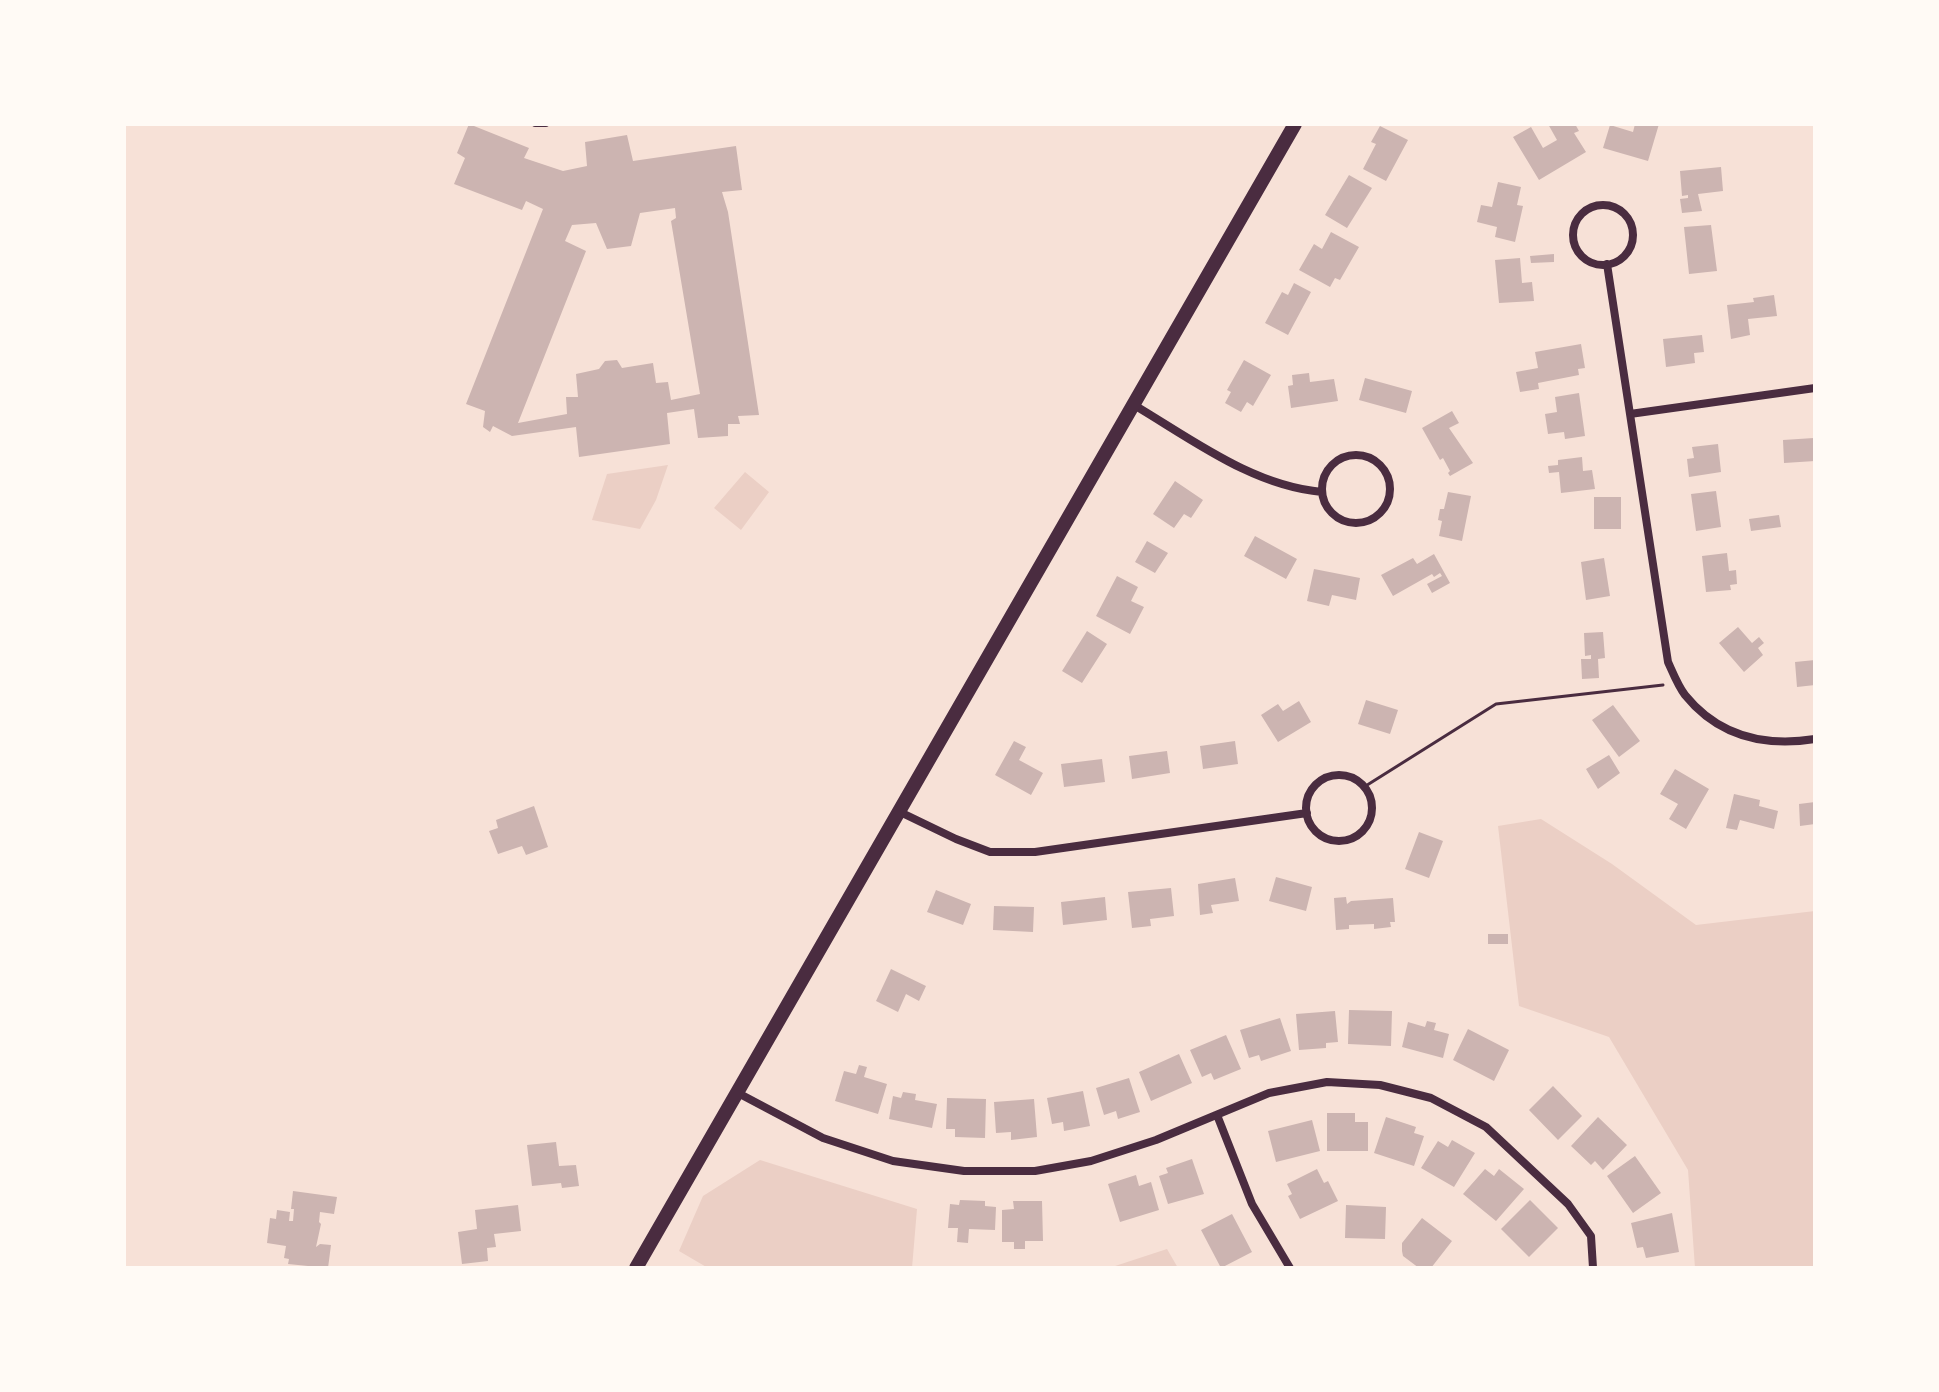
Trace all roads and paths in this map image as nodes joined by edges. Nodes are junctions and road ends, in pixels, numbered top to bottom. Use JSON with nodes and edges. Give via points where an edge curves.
{"nodes":[{"id":1,"x":535,"y":124,"type":"edge"},
{"id":2,"x":546,"y":124,"type":"edge"},
{"id":3,"x":1295,"y":124,"type":"edge"},
{"id":4,"x":1607,"y":264,"type":"junction"},
{"id":5,"x":1815,"y":388,"type":"edge"},
{"id":6,"x":1134,"y":405,"type":"junction"},
{"id":7,"x":1630,"y":414,"type":"junction"},
{"id":8,"x":1322,"y":492,"type":"junction"},
{"id":9,"x":1679,"y":683,"type":"junction"},
{"id":10,"x":1815,"y":739,"type":"edge"},
{"id":11,"x":1364,"y":787,"type":"junction"},
{"id":12,"x":900,"y":812,"type":"junction"},
{"id":13,"x":1307,"y":813,"type":"junction"},
{"id":14,"x":738,"y":1093,"type":"junction"},
{"id":15,"x":1217,"y":1115,"type":"junction"},
{"id":16,"x":636,"y":1268,"type":"edge"},
{"id":17,"x":1290,"y":1268,"type":"edge"},
{"id":18,"x":1593,"y":1268,"type":"edge"}],
"edges":[{"from":1,"to":2,"type":"lane"},
{"from":3,"to":6,"type":"street"},
{"from":4,"to":4,"type":"street","via":[[1583,257],[1573,240],[1582,213],[1599,205],[1625,215],[1633,233],[1627,252]]},
{"from":4,"to":7,"type":"street"},
{"from":5,"to":7,"type":"street"},
{"from":6,"to":8,"type":"street","via":[[1275,484]]},
{"from":6,"to":12,"type":"street"},
{"from":7,"to":9,"type":"street","via":[[1668,662]]},
{"from":8,"to":8,"type":"street","via":[[1339,519],[1360,523],[1381,513],[1391,492],[1385,470],[1366,456],[1355,455],[1327,471]]},
{"from":9,"to":10,"type":"street","via":[[1711,721],[1746,738],[1785,744]]},
{"from":9,"to":11,"type":"path","via":[[1496,704]]},
{"from":11,"to":13,"type":"street","via":[[1342,776],[1325,779],[1309,796]]},
{"from":11,"to":13,"type":"street","via":[[1371,817],[1349,840],[1318,834]]},
{"from":12,"to":13,"type":"street","via":[[990,852],[1035,852]]},
{"from":12,"to":14,"type":"street"},
{"from":14,"to":15,"type":"street","via":[[837,1143],[893,1161],[964,1171],[1035,1171],[1091,1161]]},
{"from":14,"to":16,"type":"street"},
{"from":15,"to":17,"type":"street","via":[[1252,1204]]},
{"from":15,"to":18,"type":"street","via":[[1269,1093],[1327,1082],[1380,1085],[1431,1098],[1486,1127],[1568,1204],[1591,1236]]}]}
